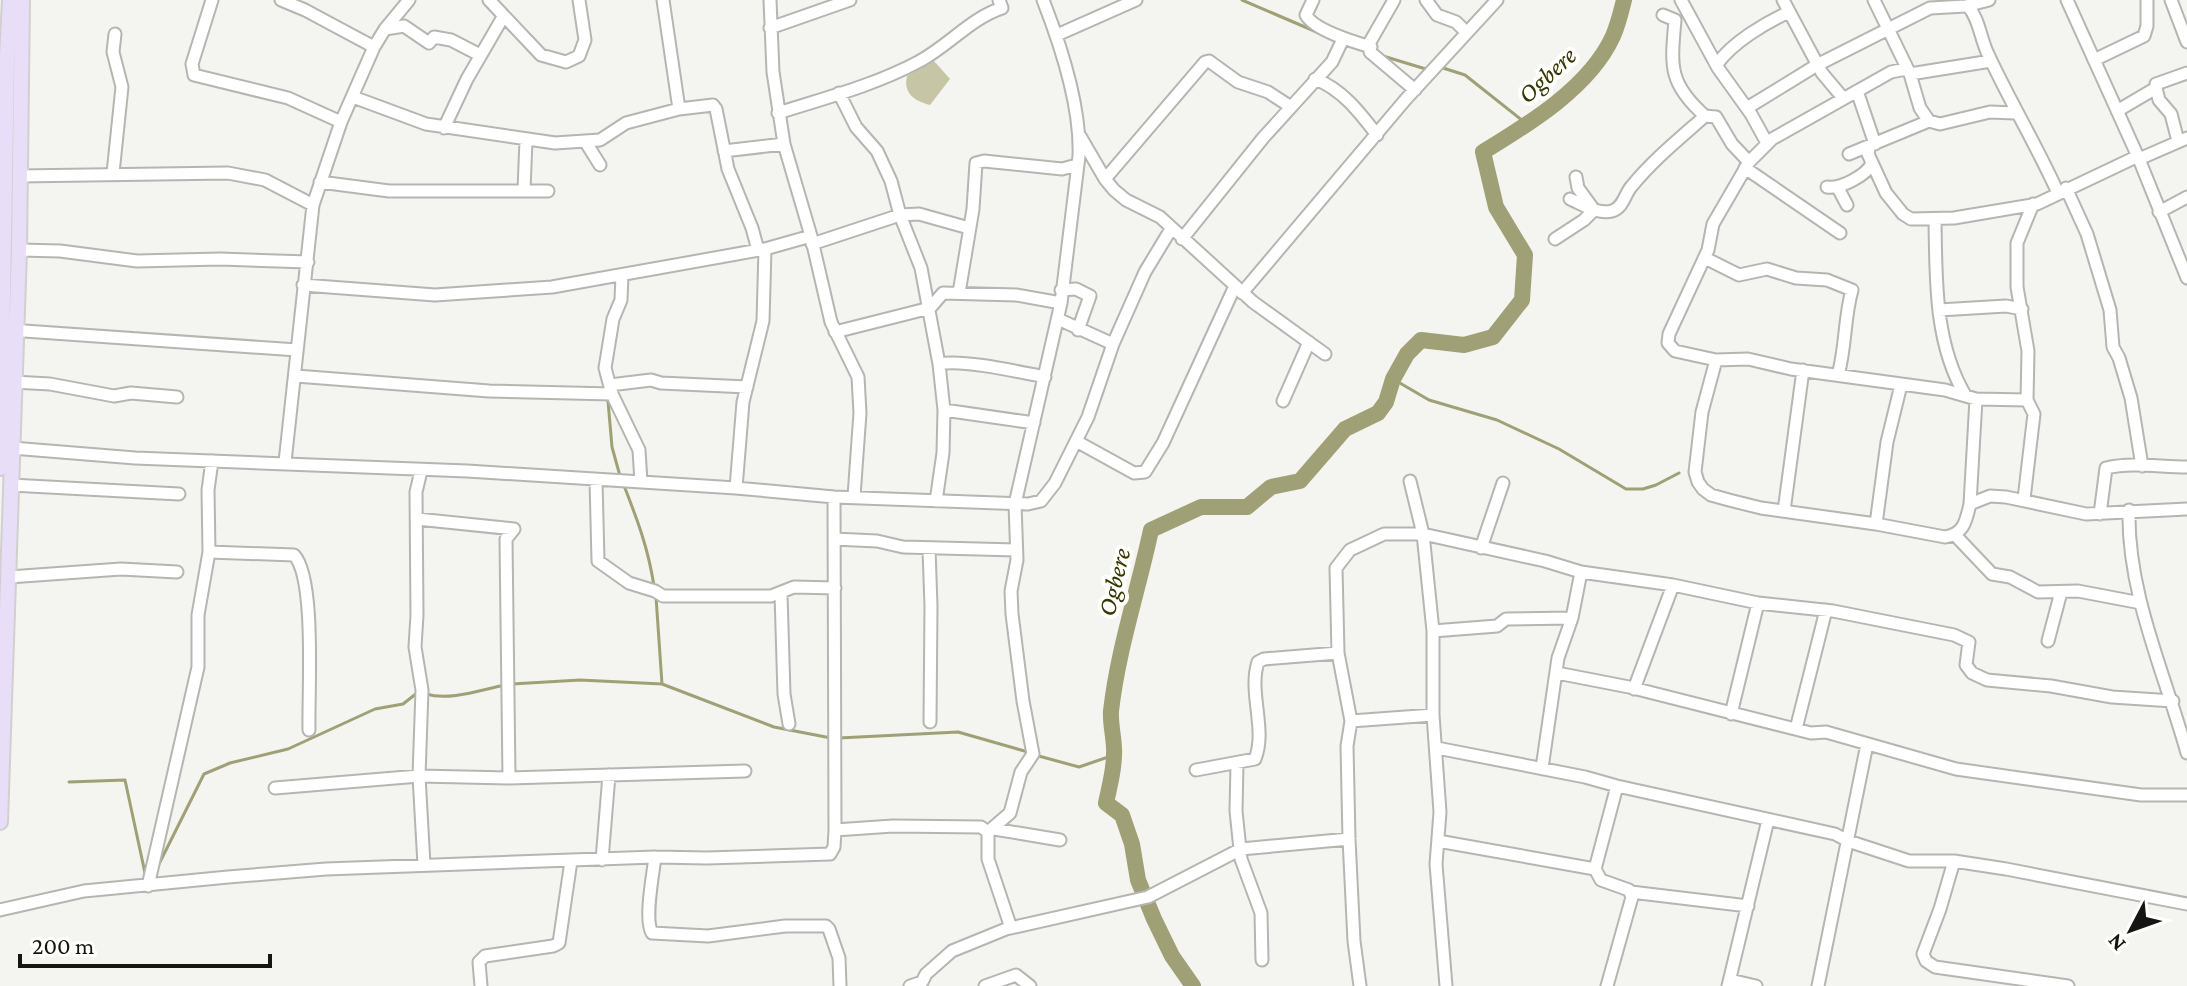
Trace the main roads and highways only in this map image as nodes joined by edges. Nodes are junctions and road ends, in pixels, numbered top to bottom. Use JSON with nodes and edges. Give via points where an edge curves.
{"nodes":[{"id":1,"x":10,"y":0,"type":"edge"},
{"id":2,"x":22,"y":0,"type":"edge"},
{"id":3,"x":3,"y":58,"type":"edge"},
{"id":4,"x":3,"y":198,"type":"edge"},
{"id":5,"x":10,"y":330,"type":"junction"},
{"id":6,"x":1,"y":364,"type":"edge"},
{"id":7,"x":0,"y":468,"type":"edge"},
{"id":8,"x":0,"y":822,"type":"edge"}],
"edges":[{"from":1,"to":3,"type":"main road"},
{"from":2,"to":5,"type":"main road","via":[[19,250]]},
{"from":3,"to":4,"type":"main road"},
{"from":4,"to":5,"type":"main road"},
{"from":5,"to":6,"type":"main road"},
{"from":5,"to":8,"type":"main road","via":[[12,448]]},
{"from":6,"to":7,"type":"main road"}]}
